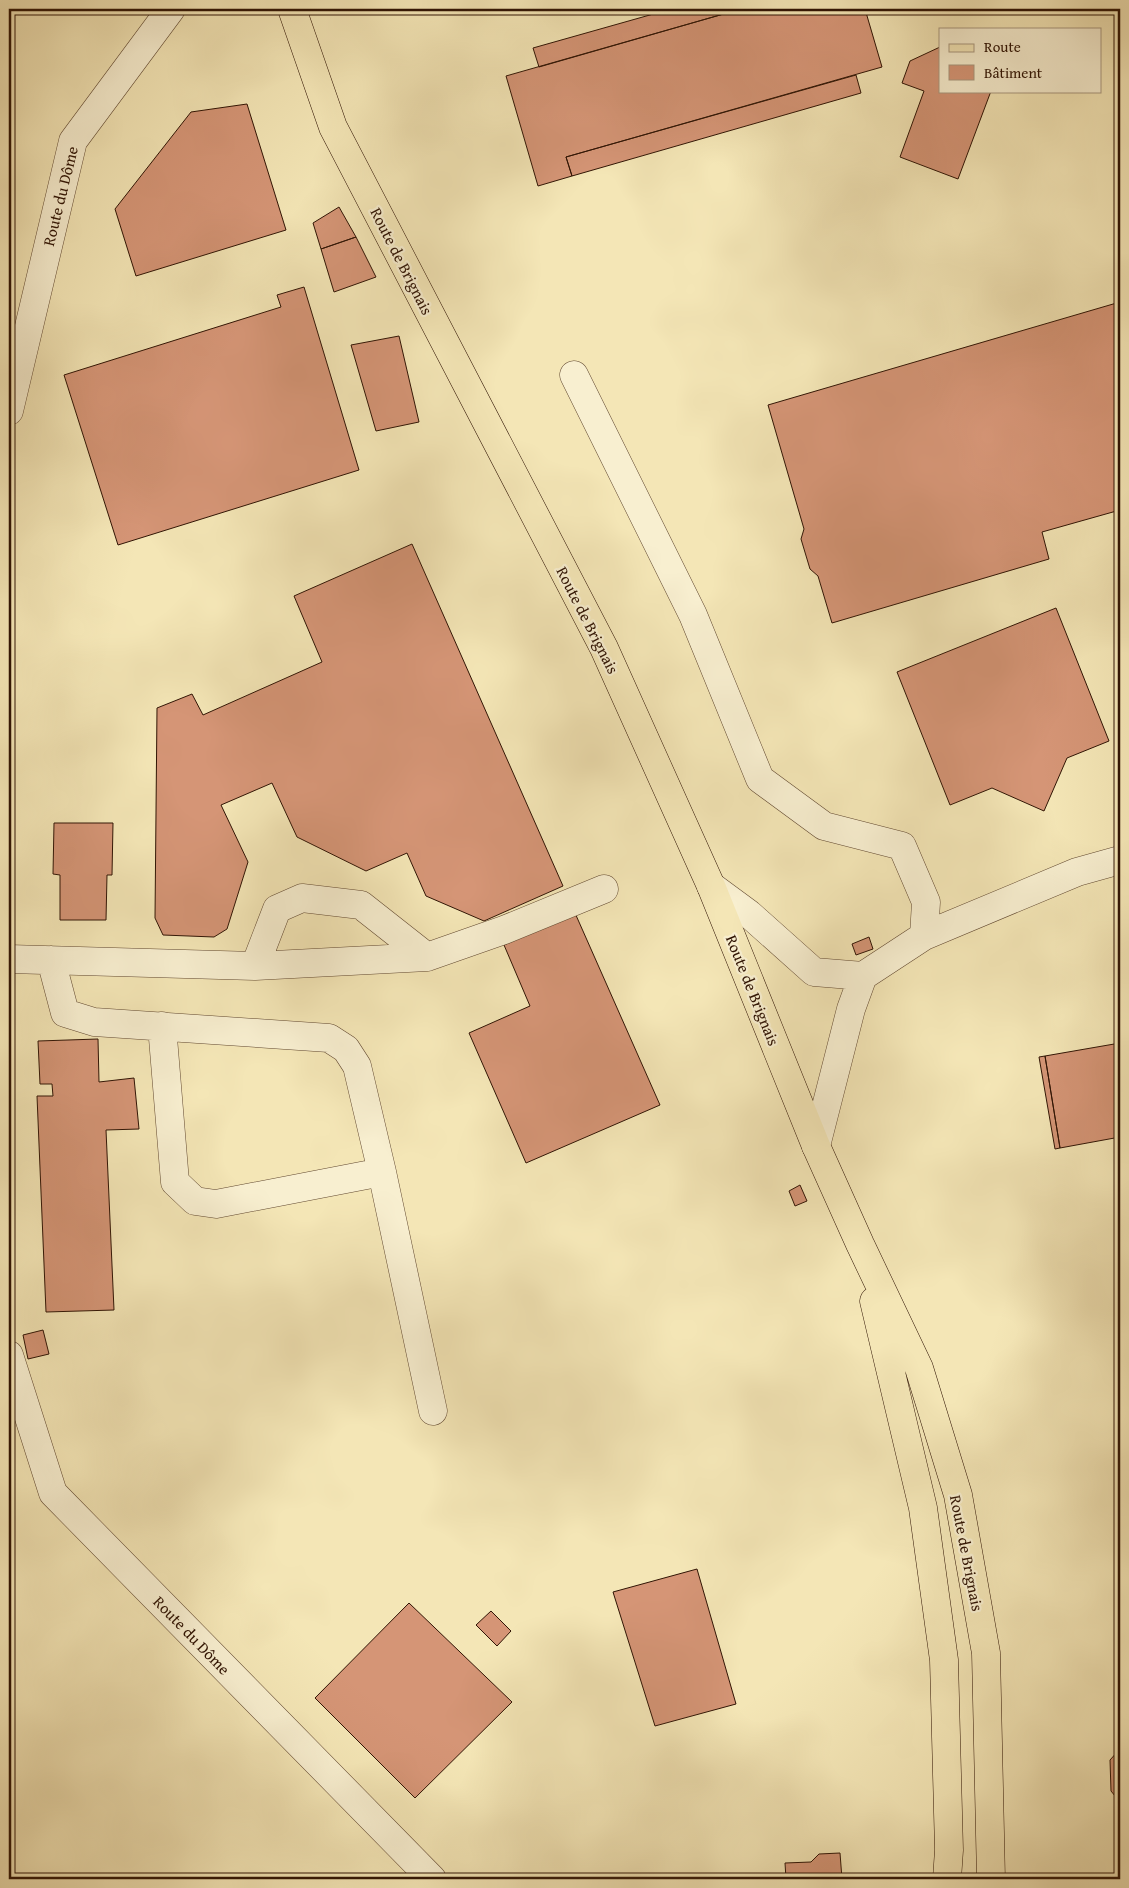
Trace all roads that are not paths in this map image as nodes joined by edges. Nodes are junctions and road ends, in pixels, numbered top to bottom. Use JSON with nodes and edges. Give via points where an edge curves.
{"nodes":[{"id":1,"x":172,"y":9,"type":"edge"},
{"id":2,"x":292,"y":9,"type":"edge"},
{"id":3,"x":574,"y":375,"type":"dead end"},
{"id":4,"x":9,"y":411,"type":"edge"},
{"id":5,"x":1120,"y":860,"type":"edge"},
{"id":6,"x":711,"y":886,"type":"junction"},
{"id":7,"x":604,"y":889,"type":"dead end"},
{"id":8,"x":924,"y":936,"type":"junction"},
{"id":9,"x":427,"y":957,"type":"junction"},
{"id":10,"x":9,"y":959,"type":"edge"},
{"id":11,"x":51,"y":960,"type":"junction"},
{"id":12,"x":255,"y":966,"type":"junction"},
{"id":13,"x":863,"y":976,"type":"junction"},
{"id":14,"x":162,"y":1026,"type":"junction"},
{"id":15,"x":816,"y":1146,"type":"junction"},
{"id":16,"x":382,"y":1172,"type":"junction"},
{"id":17,"x":860,"y":1244,"type":"junction"},
{"id":18,"x":9,"y":1356,"type":"edge"},
{"id":19,"x":433,"y":1411,"type":"dead end"},
{"id":20,"x":432,"y":1879,"type":"edge"},
{"id":21,"x":947,"y":1879,"type":"edge"},
{"id":22,"x":991,"y":1879,"type":"edge"}],
"edges":[{"from":1,"to":4,"type":"street","name":"Route du Dôme","via":[[73,141]]},
{"from":2,"to":6,"type":"main road","name":"Route de Brignais","via":[[332,127],[604,648]]},
{"from":3,"to":8,"type":"street","via":[[693,615],[760,779],[824,826],[902,846],[926,902]]},
{"from":5,"to":8,"type":"street","via":[[1077,872]]},
{"from":6,"to":13,"type":"street","via":[[749,914],[814,972]]},
{"from":6,"to":15,"type":"main road","name":"Route de Brignais"},
{"from":7,"to":9,"type":"street"},
{"from":8,"to":13,"type":"street"},
{"from":9,"to":12,"type":"street"},
{"from":9,"to":12,"type":"street","via":[[361,905],[302,898],[278,909]]},
{"from":10,"to":11,"type":"street"},
{"from":11,"to":12,"type":"street"},
{"from":11,"to":14,"type":"street","via":[[65,1013],[94,1022]]},
{"from":13,"to":15,"type":"street"},
{"from":14,"to":16,"type":"street","via":[[329,1038],[346,1049],[357,1066]]},
{"from":14,"to":16,"type":"street","via":[[175,1182],[194,1201],[216,1204]]},
{"from":15,"to":17,"type":"main road","name":"Route de Brignais"},
{"from":16,"to":19,"type":"street"},
{"from":17,"to":21,"type":"main road","name":"Route de Brignais","via":[[923,1508],[934,1584],[944,1660]]},
{"from":17,"to":22,"type":"main road","name":"Route de Brignais","via":[[919,1368],[958,1496],[986,1654]]},
{"from":18,"to":20,"type":"street","name":"Route du Dôme","via":[[53,1493]]}]}
